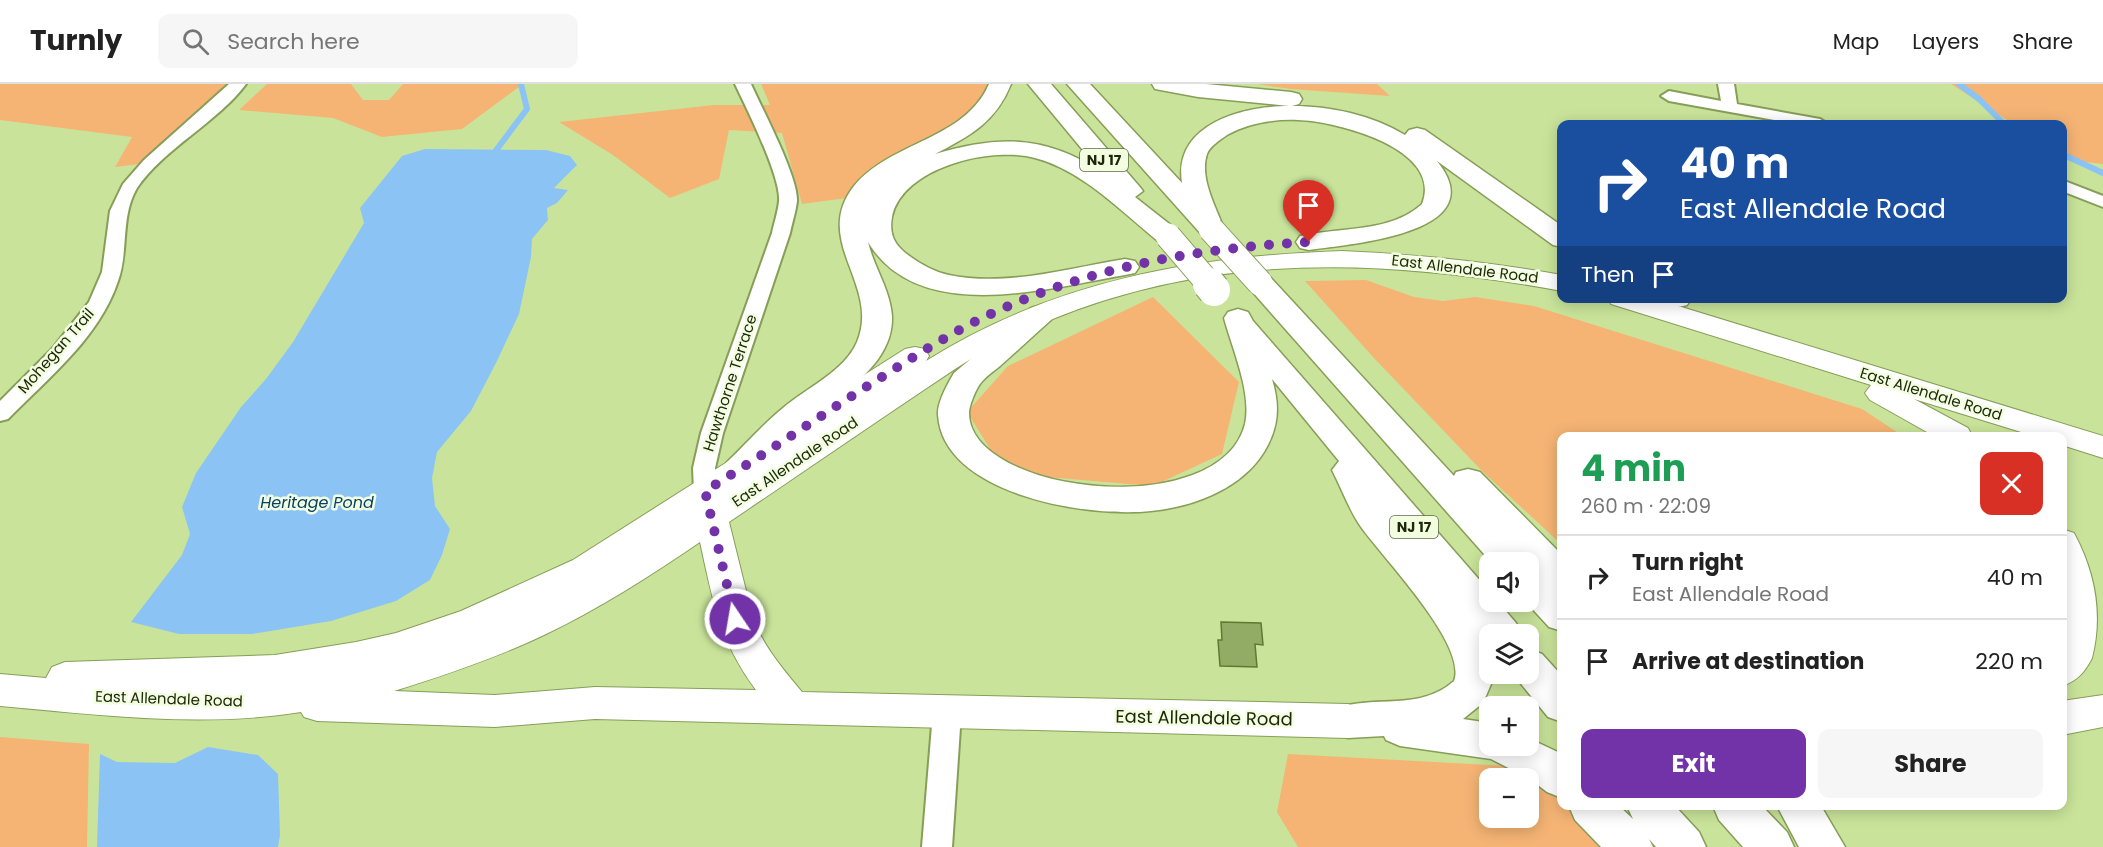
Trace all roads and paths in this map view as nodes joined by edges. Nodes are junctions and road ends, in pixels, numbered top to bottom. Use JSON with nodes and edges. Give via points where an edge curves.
{"nodes":[{"id":1,"x":238,"y":84,"type":"edge"},
{"id":2,"x":743,"y":84,"type":"edge"},
{"id":3,"x":1000,"y":84,"type":"edge"},
{"id":4,"x":1039,"y":84,"type":"edge"},
{"id":5,"x":1078,"y":84,"type":"edge"},
{"id":6,"x":1163,"y":84,"type":"edge"},
{"id":7,"x":1726,"y":84,"type":"edge"},
{"id":8,"x":1669,"y":96,"type":"dead end"},
{"id":9,"x":1730,"y":107,"type":"junction"},
{"id":10,"x":1799,"y":120,"type":"edge"},
{"id":11,"x":2067,"y":187,"type":"edge"},
{"id":12,"x":2103,"y":202,"type":"edge"},
{"id":13,"x":1211,"y":229,"type":"junction"},
{"id":14,"x":1557,"y":235,"type":"edge"},
{"id":15,"x":1168,"y":236,"type":"junction"},
{"id":16,"x":1309,"y":242,"type":"junction"},
{"id":17,"x":1125,"y":267,"type":"junction"},
{"id":18,"x":1557,"y":267,"type":"edge"},
{"id":19,"x":1557,"y":282,"type":"edge"},
{"id":20,"x":1637,"y":303,"type":"edge"},
{"id":21,"x":1688,"y":303,"type":"edge"},
{"id":22,"x":1041,"y":314,"type":"junction"},
{"id":23,"x":1238,"y":318,"type":"junction"},
{"id":24,"x":1821,"y":360,"type":"junction"},
{"id":25,"x":1341,"y":374,"type":"junction"},
{"id":26,"x":0,"y":414,"type":"edge"},
{"id":27,"x":1325,"y":420,"type":"junction"},
{"id":28,"x":2103,"y":429,"type":"edge"},
{"id":29,"x":1950,"y":432,"type":"edge"},
{"id":30,"x":2054,"y":432,"type":"edge"},
{"id":31,"x":2067,"y":436,"type":"edge"},
{"id":32,"x":2103,"y":447,"type":"edge"},
{"id":33,"x":740,"y":470,"type":"junction"},
{"id":34,"x":709,"y":504,"type":"junction"},
{"id":35,"x":1503,"y":552,"type":"edge"},
{"id":36,"x":2067,"y":554,"type":"edge"},
{"id":37,"x":1557,"y":573,"type":"edge"},
{"id":38,"x":1539,"y":592,"type":"edge"},
{"id":39,"x":1557,"y":611,"type":"edge"},
{"id":40,"x":1495,"y":624,"type":"edge"},
{"id":41,"x":2094,"y":629,"type":"edge"},
{"id":42,"x":2067,"y":665,"type":"edge"},
{"id":43,"x":1539,"y":678,"type":"edge"},
{"id":44,"x":0,"y":681,"type":"edge"},
{"id":45,"x":0,"y":690,"type":"edge"},
{"id":46,"x":1557,"y":699,"type":"edge"},
{"id":47,"x":254,"y":702,"type":"junction"},
{"id":48,"x":794,"y":710,"type":"junction"},
{"id":49,"x":2103,"y":711,"type":"edge"},
{"id":50,"x":947,"y":713,"type":"junction"},
{"id":51,"x":2067,"y":717,"type":"edge"},
{"id":52,"x":1348,"y":721,"type":"junction"},
{"id":53,"x":1479,"y":739,"type":"edge"},
{"id":54,"x":1524,"y":756,"type":"edge"},
{"id":55,"x":1557,"y":775,"type":"edge"},
{"id":56,"x":1594,"y":810,"type":"edge"},
{"id":57,"x":1652,"y":810,"type":"edge"},
{"id":58,"x":1738,"y":810,"type":"edge"},
{"id":59,"x":1800,"y":810,"type":"edge"},
{"id":60,"x":937,"y":847,"type":"edge"},
{"id":61,"x":1631,"y":847,"type":"edge"},
{"id":62,"x":1684,"y":847,"type":"edge"},
{"id":63,"x":1772,"y":847,"type":"edge"},
{"id":64,"x":1823,"y":847,"type":"edge"}],
"edges":[{"from":1,"to":26,"type":"street","name":"Mohegan Trail","via":[[155,159],[128,189],[116,224],[115,265],[99,302],[75,335]]},
{"from":2,"to":34,"type":"street","name":"Hawthorne Terrace","via":[[779,164],[788,201],[781,233],[712,433],[704,468]]},
{"from":3,"to":33,"type":"highway","via":[[994,99],[980,115],[885,171],[860,197],[851,227],[878,301],[879,321],[872,342],[858,364],[793,416]]},
{"from":4,"to":15,"type":"highway","number":"NJ 17"},
{"from":5,"to":13,"type":"highway","number":"NJ 17"},
{"from":6,"to":14,"type":"highway","via":[[1320,102],[1382,118],[1422,138]]},
{"from":7,"to":9,"type":"street"},
{"from":8,"to":9,"type":"street"},
{"from":9,"to":10,"type":"street"},
{"from":11,"to":12,"type":"street"},
{"from":13,"to":16,"type":"highway","via":[[1195,178],[1195,154],[1213,135],[1240,120],[1294,113],[1350,120],[1400,141],[1431,169],[1437,183],[1437,199],[1419,218],[1386,230]]},
{"from":13,"to":25,"type":"highway","number":"NJ 17","bridge":true},
{"from":15,"to":17,"type":"highway","via":[[1073,165],[1022,147],[970,150],[922,167],[887,196],[877,219],[880,240],[895,259],[923,276],[956,285],[993,286]]},
{"from":15,"to":23,"type":"highway","number":"NJ 17","bridge":true},
{"from":16,"to":17,"type":"main road","name":"East Allendale Road","via":[[1232,247]]},
{"from":16,"to":18,"type":"main road","name":"East Allendale Road","via":[[1423,246]]},
{"from":17,"to":33,"type":"main road","name":"East Allendale Road","via":[[1063,285],[966,327],[903,363]]},
{"from":19,"to":22,"type":"main road","name":"East Allendale Road","via":[[1414,260],[1274,260],[1169,274],[1105,290]]},
{"from":20,"to":24,"type":"main road","name":"East Allendale Road"},
{"from":21,"to":28,"type":"main road","name":"East Allendale Road"},
{"from":22,"to":23,"type":"highway","via":[[965,380],[953,409],[960,438],[976,458],[1014,480],[1076,497],[1127,501],[1194,490],[1229,470],[1251,446],[1263,423],[1262,397]]},
{"from":22,"to":34,"type":"main road","name":"East Allendale Road","via":[[954,357]]},
{"from":23,"to":27,"type":"highway","number":"NJ 17"},
{"from":24,"to":29,"type":"main road"},
{"from":24,"to":30,"type":"main road","name":"East Allendale Road"},
{"from":25,"to":35,"type":"highway","number":"NJ 17"},
{"from":25,"to":37,"type":"highway","via":[[1455,467]]},
{"from":27,"to":40,"type":"highway","number":"NJ 17"},
{"from":27,"to":52,"type":"highway","via":[[1372,517],[1455,620],[1475,669],[1466,694],[1442,710]]},
{"from":31,"to":32,"type":"main road","name":"East Allendale Road"},
{"from":33,"to":34,"type":"main road","name":"East Allendale Road"},
{"from":34,"to":44,"type":"main road","name":"East Allendale Road","via":[[618,548],[538,595],[447,631],[381,651],[276,670]]},
{"from":34,"to":47,"type":"main road","name":"East Allendale Road","via":[[573,603],[496,640],[361,684]]},
{"from":34,"to":48,"type":"main road","name":"Hawthorne Terrace","via":[[741,634],[758,666]]},
{"from":36,"to":41,"type":"main road"},
{"from":38,"to":39,"type":"highway"},
{"from":41,"to":42,"type":"main road","via":[[2082,639]]},
{"from":43,"to":46,"type":"highway"},
{"from":45,"to":47,"type":"main road","name":"East Allendale Road","via":[[143,701]]},
{"from":47,"to":48,"type":"main road","name":"East Allendale Road","via":[[495,711],[595,703]]},
{"from":48,"to":50,"type":"main road","name":"East Allendale Road"},
{"from":49,"to":51,"type":"main road"},
{"from":50,"to":52,"type":"main road","name":"East Allendale Road"},
{"from":50,"to":60,"type":"street"},
{"from":52,"to":53,"type":"highway"},
{"from":54,"to":55,"type":"highway"},
{"from":56,"to":61,"type":"highway"},
{"from":57,"to":62,"type":"highway"},
{"from":58,"to":63,"type":"highway"},
{"from":59,"to":64,"type":"highway"}]}
